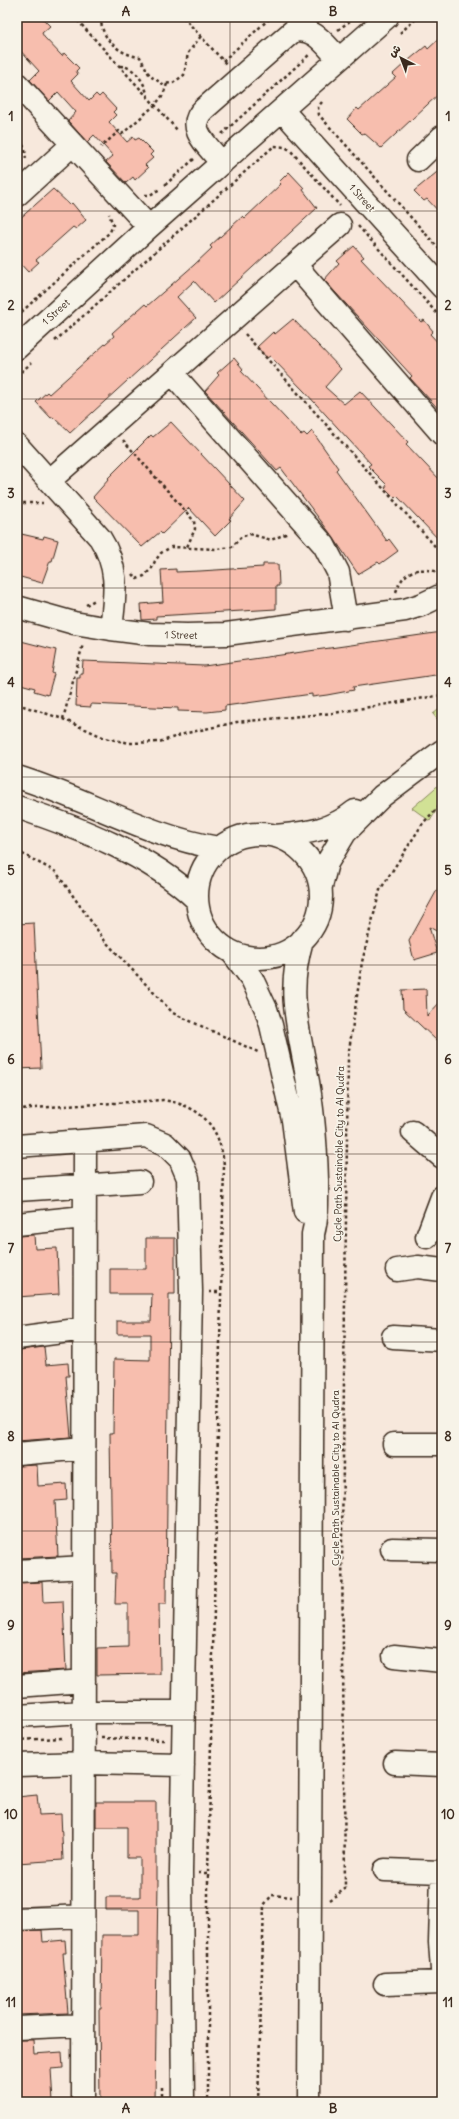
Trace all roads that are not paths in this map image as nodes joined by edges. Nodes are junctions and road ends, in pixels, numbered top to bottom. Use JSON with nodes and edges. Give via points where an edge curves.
{"nodes":[{"id":1,"x":387,"y":17,"type":"edge"},
{"id":2,"x":339,"y":59,"type":"junction"},
{"id":3,"x":17,"y":84,"type":"edge"},
{"id":4,"x":282,"y":110,"type":"junction"},
{"id":5,"x":442,"y":137,"type":"edge"},
{"id":6,"x":72,"y":145,"type":"junction"},
{"id":7,"x":215,"y":155,"type":"junction"},
{"id":8,"x":418,"y":160,"type":"dead end"},
{"id":9,"x":24,"y":189,"type":"edge"},
{"id":10,"x":345,"y":218,"type":"road end"},
{"id":11,"x":149,"y":227,"type":"junction"},
{"id":12,"x":295,"y":265,"type":"junction"},
{"id":13,"x":442,"y":287,"type":"edge"},
{"id":14,"x":26,"y":354,"type":"edge"},
{"id":15,"x":172,"y":373,"type":"junction"},
{"id":16,"x":442,"y":434,"type":"edge"},
{"id":17,"x":17,"y":445,"type":"edge"},
{"id":18,"x":44,"y":489,"type":"junction"},
{"id":19,"x":442,"y":595,"type":"edge"},
{"id":20,"x":17,"y":607,"type":"edge"},
{"id":21,"x":346,"y":619,"type":"junction"},
{"id":22,"x":111,"y":629,"type":"junction"},
{"id":23,"x":442,"y":751,"type":"edge"},
{"id":24,"x":17,"y":777,"type":"edge"},
{"id":25,"x":382,"y":796,"type":"junction"},
{"id":26,"x":17,"y":807,"type":"edge"},
{"id":27,"x":275,"y":836,"type":"junction"},
{"id":28,"x":220,"y":848,"type":"junction"},
{"id":29,"x":321,"y":886,"type":"junction"},
{"id":30,"x":197,"y":900,"type":"junction"},
{"id":31,"x":302,"y":940,"type":"junction"},
{"id":32,"x":232,"y":952,"type":"junction"},
{"id":33,"x":413,"y":1132,"type":"dead end"},
{"id":34,"x":84,"y":1142,"type":"junction"},
{"id":35,"x":17,"y":1146,"type":"edge"},
{"id":36,"x":442,"y":1157,"type":"edge"},
{"id":37,"x":140,"y":1182,"type":"dead end"},
{"id":38,"x":84,"y":1185,"type":"junction"},
{"id":39,"x":17,"y":1190,"type":"edge"},
{"id":40,"x":442,"y":1197,"type":"edge"},
{"id":41,"x":84,"y":1217,"type":"junction"},
{"id":42,"x":17,"y":1224,"type":"edge"},
{"id":43,"x":313,"y":1234,"type":"junction"},
{"id":44,"x":427,"y":1237,"type":"dead end"},
{"id":45,"x":397,"y":1270,"type":"dead end"},
{"id":46,"x":442,"y":1270,"type":"edge"},
{"id":47,"x":84,"y":1329,"type":"junction"},
{"id":48,"x":393,"y":1337,"type":"dead end"},
{"id":49,"x":17,"y":1338,"type":"edge"},
{"id":50,"x":442,"y":1340,"type":"edge"},
{"id":51,"x":394,"y":1444,"type":"dead end"},
{"id":52,"x":442,"y":1444,"type":"edge"},
{"id":53,"x":84,"y":1448,"type":"junction"},
{"id":54,"x":17,"y":1454,"type":"edge"},
{"id":55,"x":392,"y":1549,"type":"dead end"},
{"id":56,"x":442,"y":1550,"type":"edge"},
{"id":57,"x":84,"y":1567,"type":"junction"},
{"id":58,"x":17,"y":1571,"type":"edge"},
{"id":59,"x":394,"y":1656,"type":"dead end"},
{"id":60,"x":442,"y":1661,"type":"edge"},
{"id":61,"x":84,"y":1682,"type":"junction"},
{"id":62,"x":17,"y":1686,"type":"edge"},
{"id":63,"x":84,"y":1712,"type":"junction"},
{"id":64,"x":184,"y":1712,"type":"junction"},
{"id":65,"x":17,"y":1716,"type":"edge"},
{"id":66,"x":395,"y":1763,"type":"dead end"},
{"id":67,"x":183,"y":1765,"type":"junction"},
{"id":68,"x":17,"y":1766,"type":"edge"},
{"id":69,"x":442,"y":1766,"type":"edge"},
{"id":70,"x":83,"y":1770,"type":"junction"},
{"id":71,"x":17,"y":1780,"type":"edge"},
{"id":72,"x":385,"y":1870,"type":"dead end"},
{"id":73,"x":442,"y":1873,"type":"edge"},
{"id":74,"x":83,"y":1916,"type":"junction"},
{"id":75,"x":17,"y":1919,"type":"edge"},
{"id":76,"x":442,"y":1970,"type":"edge"},
{"id":77,"x":442,"y":1982,"type":"edge"},
{"id":78,"x":385,"y":1984,"type":"dead end"},
{"id":79,"x":83,"y":2025,"type":"junction"},
{"id":80,"x":17,"y":2028,"type":"edge"},
{"id":81,"x":83,"y":2102,"type":"edge"},
{"id":82,"x":184,"y":2102,"type":"edge"},
{"id":83,"x":310,"y":2102,"type":"edge"}],
"edges":[{"from":1,"to":2,"type":"street","name":"1 Street"},
{"from":2,"to":4,"type":"street","name":"1 Street"},
{"from":2,"to":7,"type":"street","via":[[311,31],[293,31],[198,115],[195,123],[196,132]]},
{"from":3,"to":6,"type":"street"},
{"from":4,"to":7,"type":"street","name":"1 Street"},
{"from":4,"to":13,"type":"street","name":"1 Street"},
{"from":5,"to":8,"type":"street"},
{"from":6,"to":9,"type":"street"},
{"from":6,"to":11,"type":"street"},
{"from":7,"to":11,"type":"street","name":"1 Street"},
{"from":10,"to":12,"type":"street"},
{"from":11,"to":14,"type":"street","name":"1 Street"},
{"from":12,"to":15,"type":"street"},
{"from":12,"to":16,"type":"street"},
{"from":15,"to":18,"type":"street"},
{"from":15,"to":21,"type":"street","via":[[324,545],[338,572]]},
{"from":17,"to":18,"type":"street"},
{"from":18,"to":22,"type":"street","via":[[100,538],[107,549],[115,576]]},
{"from":19,"to":21,"type":"street","name":"1 Street","via":[[405,610]]},
{"from":20,"to":22,"type":"street","name":"1 Street","via":[[74,623]]},
{"from":21,"to":22,"type":"street","name":"1 Street","via":[[226,634],[150,634]]},
{"from":23,"to":25,"type":"street"},
{"from":24,"to":28,"type":"street","via":[[86,802],[158,834],[188,843]]},
{"from":25,"to":27,"type":"street","via":[[369,801],[328,828],[309,833]]},
{"from":25,"to":29,"type":"street","via":[[344,833],[327,863]]},
{"from":26,"to":30,"type":"street","via":[[87,834],[147,862],[173,879]]},
{"from":27,"to":28,"type":"street","via":[[252,834],[240,837]]},
{"from":27,"to":29,"type":"street","via":[[286,840],[305,854]]},
{"from":28,"to":30,"type":"street","via":[[204,866],[198,882]]},
{"from":29,"to":31,"type":"street","via":[[320,909],[310,931]]},
{"from":30,"to":32,"type":"street","via":[[200,917],[208,933],[216,942]]},
{"from":31,"to":32,"type":"street","via":[[293,948],[272,957],[248,957]]},
{"from":31,"to":43,"type":"street","via":[[294,972],[294,1006],[315,1134],[318,1208]]},
{"from":32,"to":43,"type":"street","via":[[259,993],[271,1025],[293,1120],[306,1218]]},
{"from":33,"to":36,"type":"street"},
{"from":34,"to":35,"type":"street"},
{"from":34,"to":38,"type":"street"},
{"from":34,"to":64,"type":"street","via":[[146,1136],[165,1144],[180,1159],[188,1178],[191,1291]]},
{"from":37,"to":38,"type":"street"},
{"from":38,"to":39,"type":"street"},
{"from":38,"to":41,"type":"street"},
{"from":40,"to":44,"type":"street"},
{"from":41,"to":42,"type":"street"},
{"from":41,"to":47,"type":"street"},
{"from":43,"to":83,"type":"street"},
{"from":45,"to":46,"type":"street","via":[[418,1267]]},
{"from":47,"to":49,"type":"street"},
{"from":47,"to":53,"type":"street"},
{"from":48,"to":50,"type":"street"},
{"from":51,"to":52,"type":"street"},
{"from":53,"to":54,"type":"street"},
{"from":53,"to":57,"type":"street"},
{"from":55,"to":56,"type":"street"},
{"from":57,"to":58,"type":"street"},
{"from":57,"to":61,"type":"street"},
{"from":59,"to":60,"type":"street"},
{"from":61,"to":62,"type":"street"},
{"from":61,"to":63,"type":"street"},
{"from":63,"to":64,"type":"street"},
{"from":63,"to":65,"type":"street"},
{"from":63,"to":70,"type":"street"},
{"from":64,"to":67,"type":"street"},
{"from":66,"to":69,"type":"street"},
{"from":67,"to":70,"type":"street"},
{"from":67,"to":82,"type":"street"},
{"from":68,"to":70,"type":"street"},
{"from":70,"to":71,"type":"street"},
{"from":70,"to":74,"type":"street"},
{"from":72,"to":73,"type":"street"},
{"from":73,"to":76,"type":"street"},
{"from":74,"to":75,"type":"street"},
{"from":74,"to":79,"type":"street"},
{"from":77,"to":78,"type":"street"},
{"from":79,"to":80,"type":"street"},
{"from":79,"to":81,"type":"street"}]}
